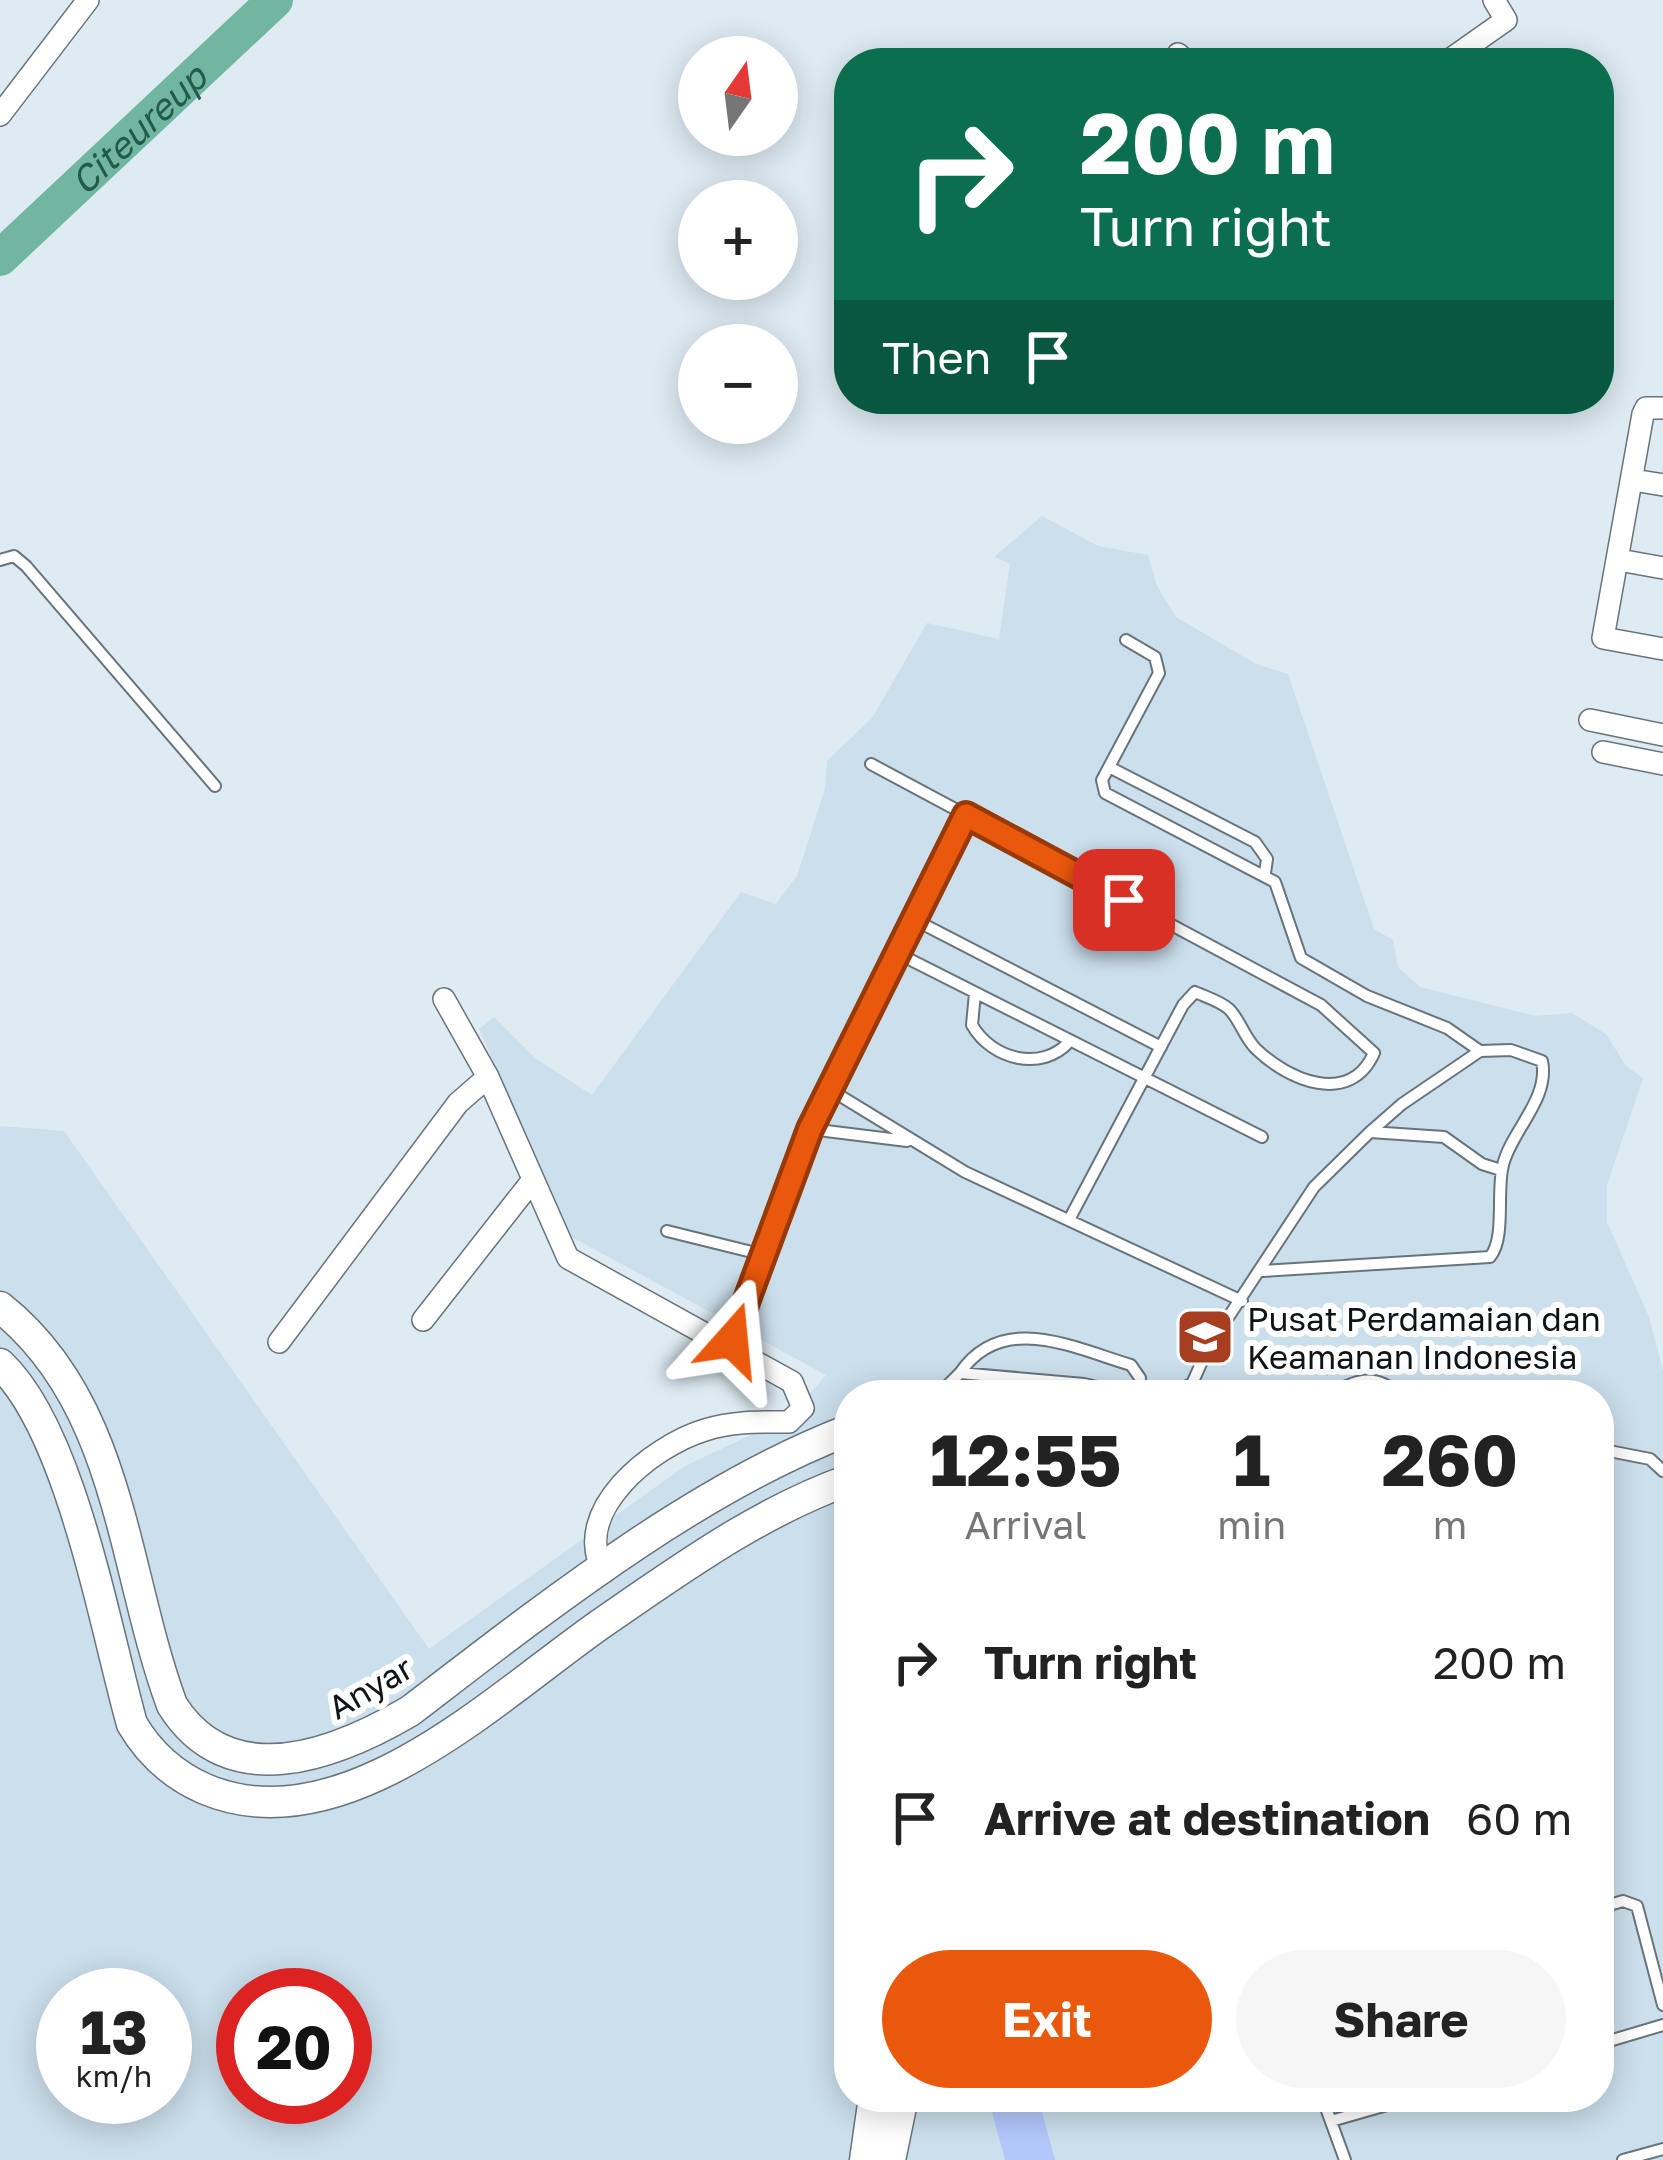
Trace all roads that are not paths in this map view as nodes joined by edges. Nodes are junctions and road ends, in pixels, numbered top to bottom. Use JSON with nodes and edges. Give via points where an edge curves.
{"nodes":[{"id":1,"x":88,"y":0,"type":"edge"},
{"id":2,"x":1494,"y":0,"type":"edge"},
{"id":3,"x":1466,"y":48,"type":"edge"},
{"id":4,"x":0,"y":115,"type":"edge"},
{"id":5,"x":1663,"y":408,"type":"edge"},
{"id":6,"x":1633,"y":480,"type":"junction"},
{"id":7,"x":1663,"y":485,"type":"edge"},
{"id":8,"x":0,"y":560,"type":"edge"},
{"id":9,"x":1619,"y":560,"type":"junction"},
{"id":10,"x":1663,"y":568,"type":"edge"},
{"id":11,"x":1126,"y":640,"type":"dead end"},
{"id":12,"x":1663,"y":649,"type":"edge"},
{"id":13,"x":1590,"y":720,"type":"dead end"},
{"id":14,"x":1663,"y":735,"type":"edge"},
{"id":15,"x":1603,"y":752,"type":"dead end"},
{"id":16,"x":871,"y":764,"type":"dead end"},
{"id":17,"x":1663,"y":764,"type":"edge"},
{"id":18,"x":1109,"y":766,"type":"junction"},
{"id":19,"x":215,"y":786,"type":"dead end"},
{"id":20,"x":966,"y":815,"type":"junction"},
{"id":21,"x":1205,"y":816,"type":"junction"},
{"id":22,"x":1194,"y":838,"type":"junction"},
{"id":23,"x":1265,"y":874,"type":"junction"},
{"id":24,"x":916,"y":920,"type":"junction"},
{"id":25,"x":897,"y":953,"type":"junction"},
{"id":26,"x":975,"y":993,"type":"junction"},
{"id":27,"x":444,"y":998,"type":"dead end"},
{"id":28,"x":1069,"y":1042,"type":"junction"},
{"id":29,"x":1161,"y":1047,"type":"junction"},
{"id":30,"x":1480,"y":1052,"type":"junction"},
{"id":31,"x":488,"y":1077,"type":"junction"},
{"id":32,"x":1144,"y":1081,"type":"junction"},
{"id":33,"x":829,"y":1089,"type":"junction"},
{"id":34,"x":810,"y":1129,"type":"junction"},
{"id":35,"x":1370,"y":1132,"type":"junction"},
{"id":36,"x":1262,"y":1137,"type":"dead end"},
{"id":37,"x":910,"y":1142,"type":"junction"},
{"id":38,"x":1501,"y":1170,"type":"junction"},
{"id":39,"x":532,"y":1181,"type":"junction"},
{"id":40,"x":1070,"y":1218,"type":"junction"},
{"id":41,"x":667,"y":1231,"type":"dead end"},
{"id":42,"x":760,"y":1254,"type":"junction"},
{"id":43,"x":1263,"y":1271,"type":"junction"},
{"id":44,"x":1242,"y":1301,"type":"junction"},
{"id":45,"x":0,"y":1307,"type":"edge"},
{"id":46,"x":423,"y":1320,"type":"dead end"},
{"id":47,"x":279,"y":1342,"type":"dead end"},
{"id":48,"x":729,"y":1348,"type":"junction"},
{"id":49,"x":0,"y":1364,"type":"edge"},
{"id":50,"x":960,"y":1373,"type":"junction"},
{"id":51,"x":953,"y":1380,"type":"edge"},
{"id":52,"x":1039,"y":1380,"type":"edge"},
{"id":53,"x":1140,"y":1380,"type":"edge"},
{"id":54,"x":1194,"y":1380,"type":"edge"},
{"id":55,"x":834,"y":1436,"type":"edge"},
{"id":56,"x":1614,"y":1452,"type":"edge"},
{"id":57,"x":1663,"y":1471,"type":"edge"},
{"id":58,"x":834,"y":1486,"type":"edge"},
{"id":59,"x":635,"y":1550,"type":"junction"},
{"id":60,"x":604,"y":1572,"type":"junction"},
{"id":61,"x":658,"y":1585,"type":"junction"},
{"id":62,"x":1614,"y":1903,"type":"edge"},
{"id":63,"x":1663,"y":2005,"type":"edge"},
{"id":64,"x":1663,"y":2025,"type":"edge"},
{"id":65,"x":1614,"y":2040,"type":"edge"},
{"id":66,"x":872,"y":2112,"type":"edge"},
{"id":67,"x":900,"y":2112,"type":"edge"},
{"id":68,"x":1328,"y":2112,"type":"edge"},
{"id":69,"x":1362,"y":2112,"type":"edge"},
{"id":70,"x":1331,"y":2121,"type":"junction"},
{"id":71,"x":1663,"y":2149,"type":"edge"},
{"id":72,"x":865,"y":2160,"type":"edge"},
{"id":73,"x":890,"y":2160,"type":"edge"},
{"id":74,"x":1346,"y":2160,"type":"edge"},
{"id":75,"x":1623,"y":2160,"type":"edge"}],
"edges":[{"from":1,"to":4,"type":"street"},
{"from":2,"to":3,"type":"street","via":[[1506,20]]},
{"from":5,"to":6,"type":"street","via":[[1643,414]]},
{"from":6,"to":7,"type":"street"},
{"from":6,"to":9,"type":"street"},
{"from":8,"to":19,"type":"lane","via":[[14,556],[26,566]]},
{"from":9,"to":10,"type":"street"},
{"from":9,"to":12,"type":"street","via":[[1603,638]]},
{"from":11,"to":18,"type":"lane","via":[[1156,657],[1159,673]]},
{"from":13,"to":14,"type":"street"},
{"from":15,"to":17,"type":"street"},
{"from":16,"to":20,"type":"lane"},
{"from":18,"to":21,"type":"lane"},
{"from":18,"to":22,"type":"lane","via":[[1105,793]]},
{"from":20,"to":24,"type":"lane"},
{"from":20,"to":29,"type":"lane","via":[[1322,1005],[1374,1053],[1340,1086],[1321,1085],[1269,1059],[1231,1011],[1196,992]]},
{"from":21,"to":22,"type":"lane"},
{"from":21,"to":23,"type":"lane","via":[[1260,846]]},
{"from":22,"to":23,"type":"lane"},
{"from":23,"to":30,"type":"lane","via":[[1275,882],[1301,958]]},
{"from":24,"to":25,"type":"lane"},
{"from":24,"to":29,"type":"lane"},
{"from":25,"to":26,"type":"lane"},
{"from":25,"to":33,"type":"lane"},
{"from":26,"to":28,"type":"lane"},
{"from":26,"to":28,"type":"lane","via":[[972,1025],[991,1045],[1031,1062],[1048,1060]]},
{"from":27,"to":31,"type":"street"},
{"from":28,"to":32,"type":"lane"},
{"from":29,"to":32,"type":"lane"},
{"from":30,"to":35,"type":"lane"},
{"from":30,"to":38,"type":"lane","via":[[1529,1054],[1544,1067]]},
{"from":31,"to":39,"type":"street"},
{"from":31,"to":47,"type":"street","via":[[443,1122]]},
{"from":32,"to":36,"type":"lane"},
{"from":32,"to":40,"type":"lane"},
{"from":33,"to":34,"type":"lane"},
{"from":33,"to":37,"type":"lane"},
{"from":34,"to":37,"type":"lane"},
{"from":34,"to":42,"type":"lane"},
{"from":35,"to":38,"type":"lane","via":[[1444,1137]]},
{"from":35,"to":43,"type":"lane","via":[[1314,1187]]},
{"from":37,"to":40,"type":"lane"},
{"from":38,"to":43,"type":"lane","via":[[1490,1257]]},
{"from":39,"to":46,"type":"street"},
{"from":39,"to":48,"type":"street","via":[[558,1244],[578,1266]]},
{"from":40,"to":44,"type":"lane"},
{"from":41,"to":42,"type":"lane"},
{"from":42,"to":48,"type":"lane"},
{"from":43,"to":44,"type":"lane"},
{"from":44,"to":54,"type":"lane"},
{"from":45,"to":60,"type":"street","name":"Anyar","via":[[36,1339],[101,1448],[172,1705],[215,1750],[268,1760],[361,1740]]},
{"from":48,"to":60,"type":"street","via":[[792,1382],[803,1408],[789,1422],[702,1430],[651,1459],[618,1489],[596,1529],[593,1552]]},
{"from":49,"to":61,"type":"street","via":[[28,1399],[60,1470],[131,1724],[149,1751],[219,1795],[299,1800],[369,1781]]},
{"from":50,"to":51,"type":"lane"},
{"from":50,"to":52,"type":"lane"},
{"from":50,"to":53,"type":"lane","via":[[996,1342],[1038,1337],[1131,1365]]},
{"from":55,"to":59,"type":"street","name":"Anyar","via":[[755,1469]]},
{"from":56,"to":57,"type":"lane","via":[[1650,1459]]},
{"from":58,"to":61,"type":"street","via":[[785,1506]]},
{"from":59,"to":60,"type":"street","name":"Anyar"},
{"from":59,"to":61,"type":"street"},
{"from":62,"to":63,"type":"lane","via":[[1637,1906]]},
{"from":64,"to":65,"type":"lane"},
{"from":66,"to":72,"type":"street"},
{"from":67,"to":73,"type":"street"},
{"from":68,"to":70,"type":"lane"},
{"from":69,"to":70,"type":"lane"},
{"from":70,"to":74,"type":"lane"},
{"from":71,"to":75,"type":"lane"}]}
